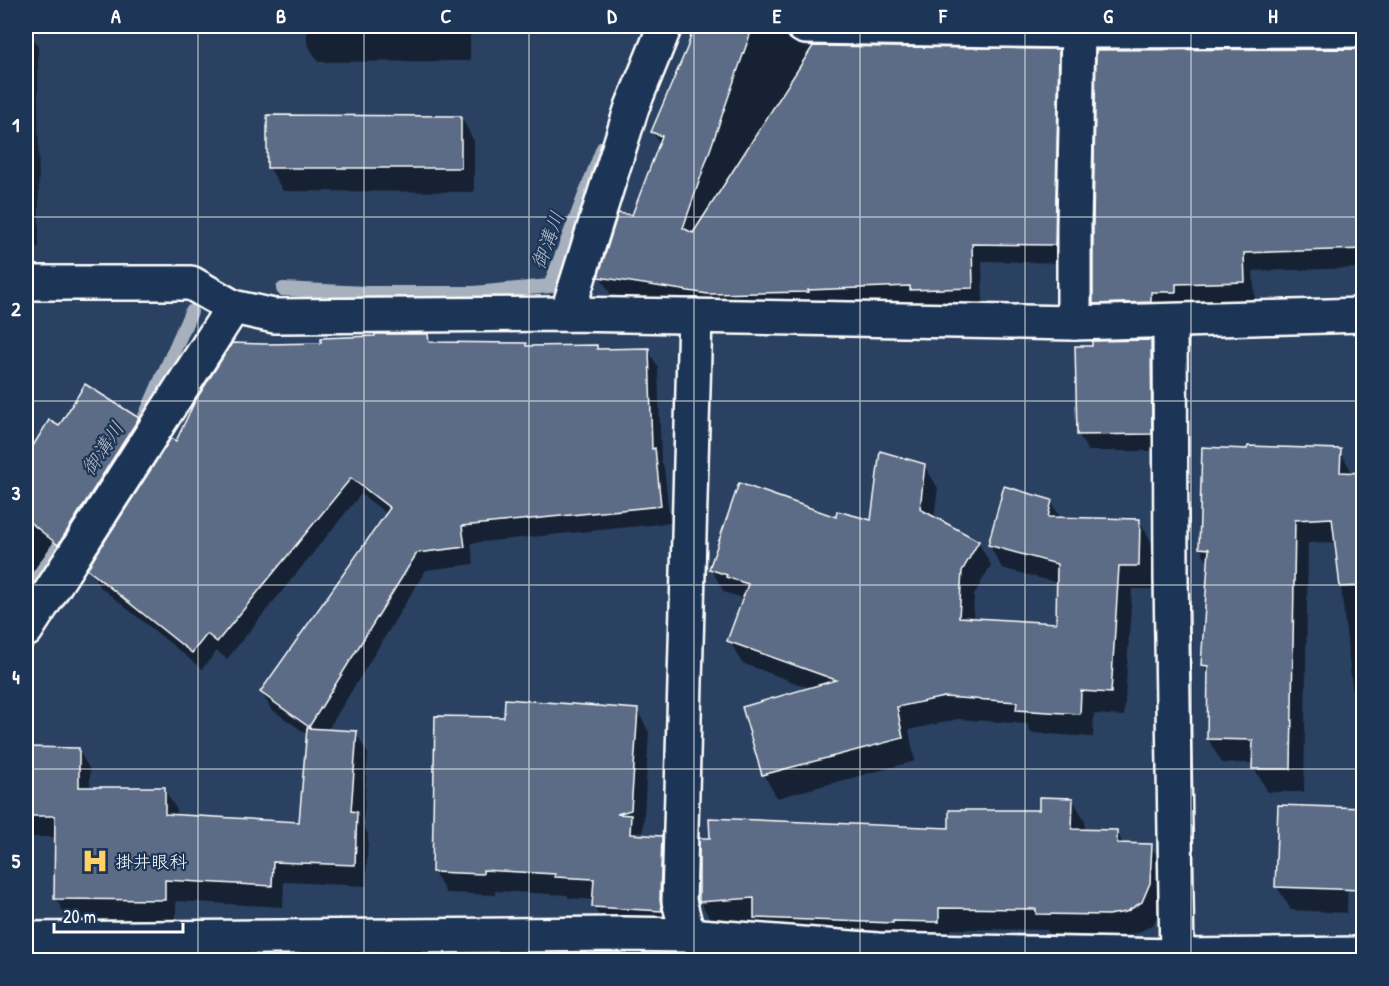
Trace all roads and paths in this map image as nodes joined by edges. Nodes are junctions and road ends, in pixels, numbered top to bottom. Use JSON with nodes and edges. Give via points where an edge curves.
{"nodes":[{"id":1,"x":665,"y":26,"type":"edge"},
{"id":2,"x":802,"y":26,"type":"edge"},
{"id":3,"x":1364,"y":30,"type":"edge"},
{"id":4,"x":1078,"y":31,"type":"junction"},
{"id":5,"x":26,"y":283,"type":"edge"},
{"id":6,"x":233,"y":307,"type":"junction"},
{"id":7,"x":567,"y":314,"type":"junction"},
{"id":8,"x":1364,"y":315,"type":"edge"},
{"id":9,"x":695,"y":316,"type":"junction"},
{"id":10,"x":1170,"y":321,"type":"junction"},
{"id":11,"x":1074,"y":323,"type":"junction"},
{"id":12,"x":26,"y":630,"type":"edge"},
{"id":13,"x":688,"y":935,"type":"junction"},
{"id":14,"x":26,"y":939,"type":"edge"},
{"id":15,"x":1364,"y":954,"type":"edge"},
{"id":16,"x":878,"y":955,"type":"edge"},
{"id":17,"x":1177,"y":958,"type":"edge"}],
"edges":[{"from":1,"to":7,"type":"street","via":[[632,107]]},
{"from":2,"to":4,"type":"street"},
{"from":3,"to":4,"type":"street"},
{"from":4,"to":11,"type":"street"},
{"from":5,"to":6,"type":"street","via":[[192,283]]},
{"from":6,"to":7,"type":"street","via":[[274,316]]},
{"from":6,"to":12,"type":"street"},
{"from":7,"to":9,"type":"street"},
{"from":8,"to":10,"type":"street"},
{"from":9,"to":11,"type":"street"},
{"from":9,"to":13,"type":"street","via":[[680,901]]},
{"from":10,"to":11,"type":"street"},
{"from":10,"to":17,"type":"street"},
{"from":13,"to":14,"type":"street"},
{"from":13,"to":16,"type":"street"},
{"from":15,"to":17,"type":"street"},
{"from":16,"to":17,"type":"street"}]}
